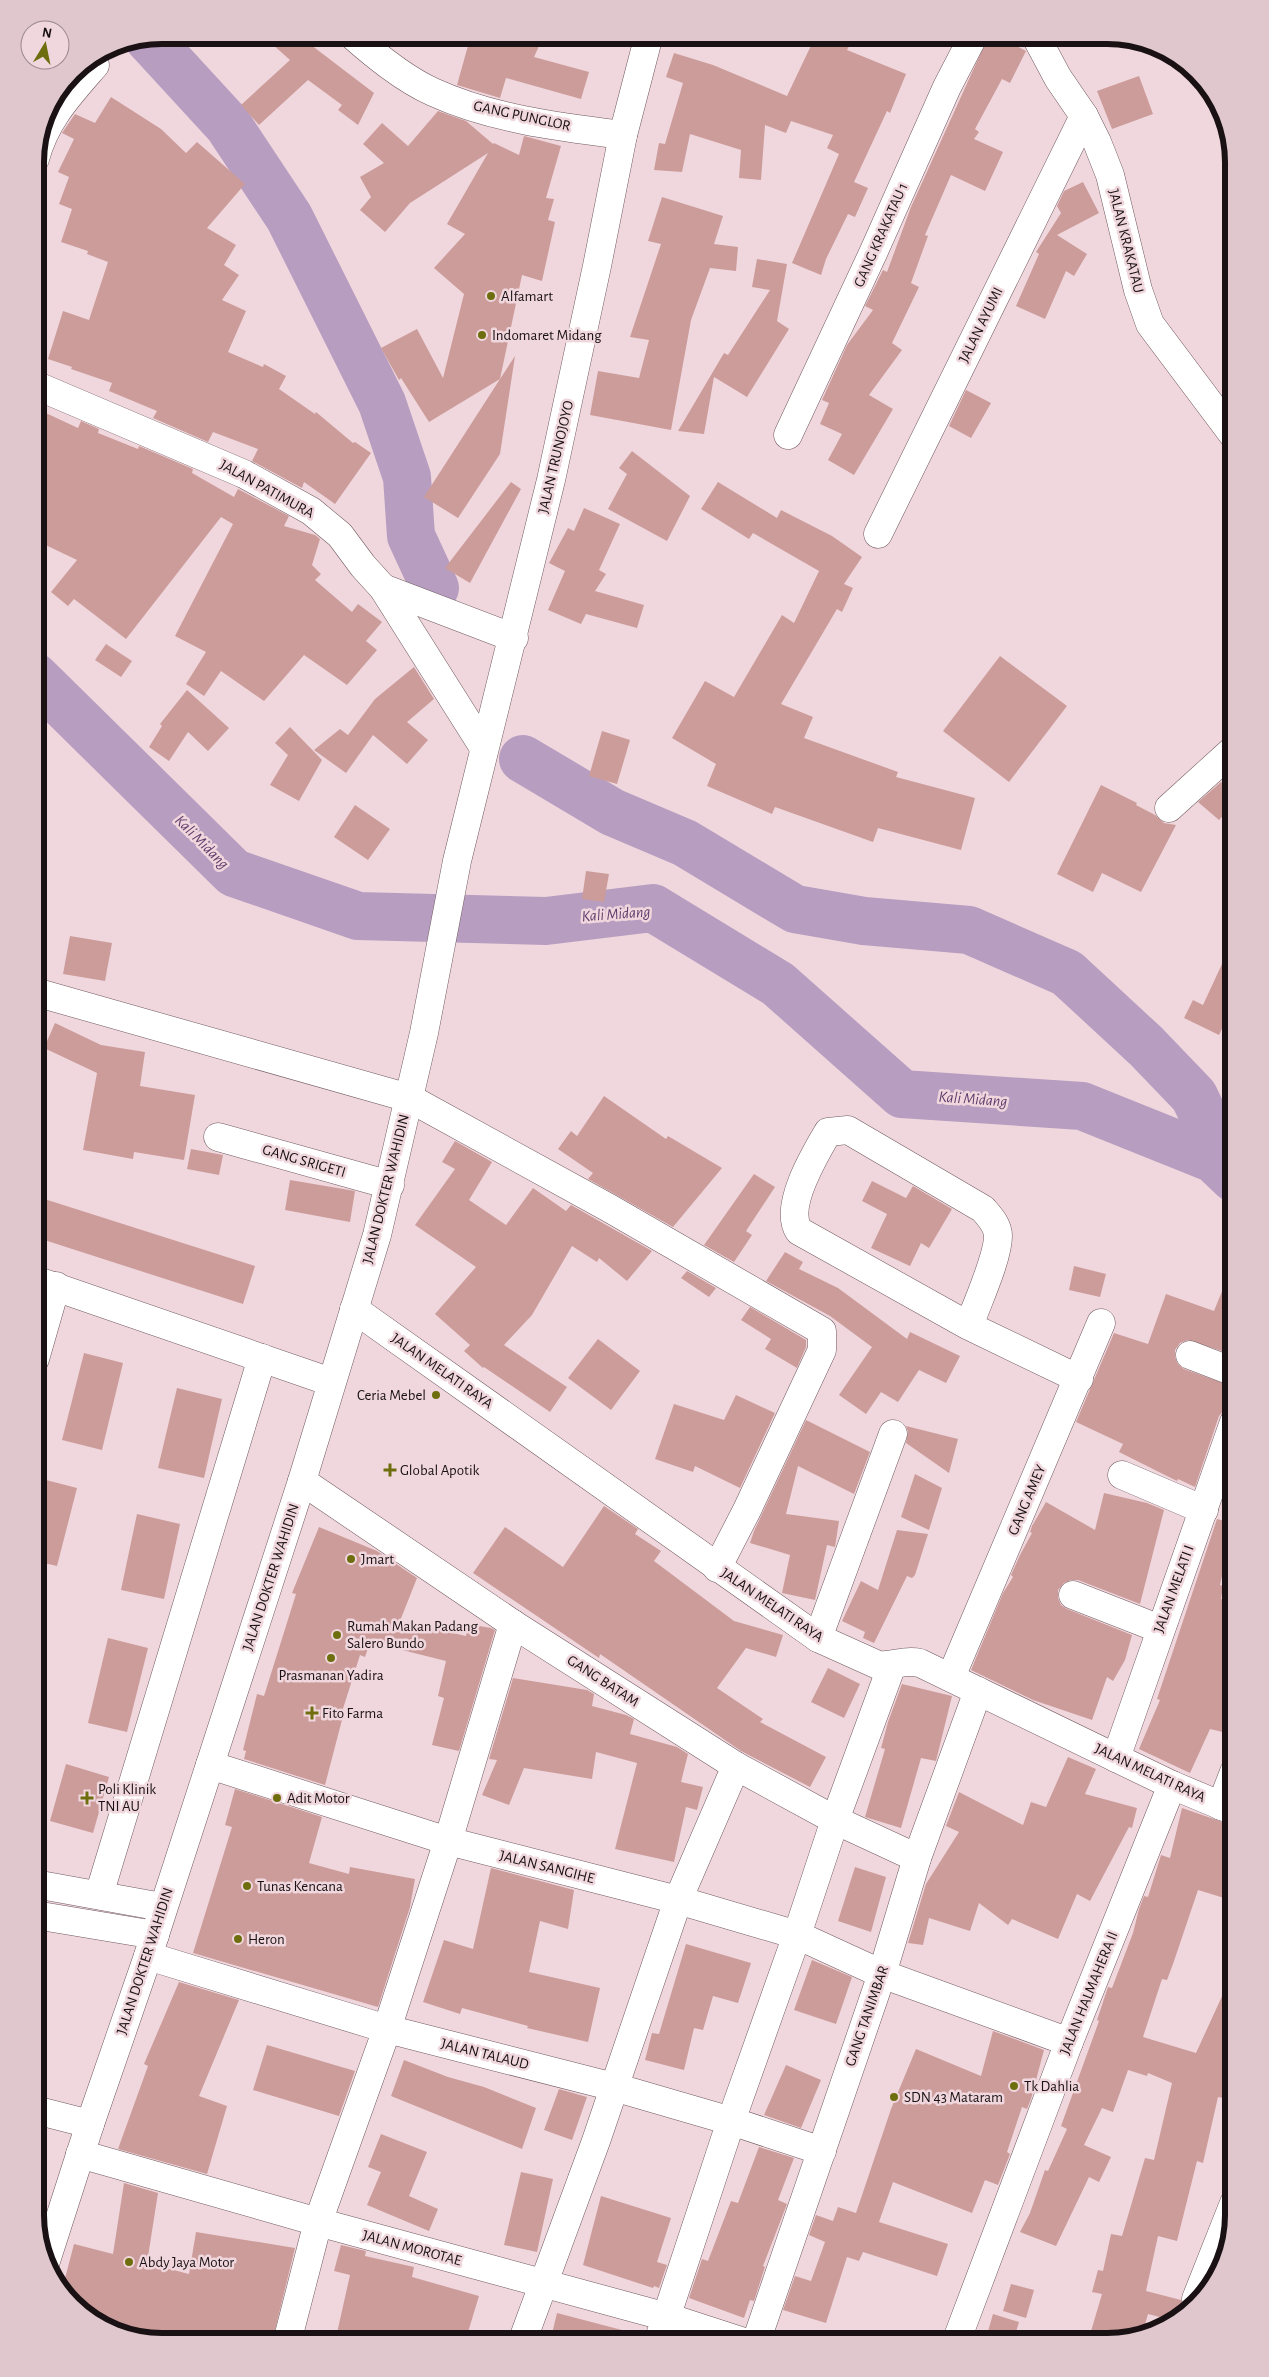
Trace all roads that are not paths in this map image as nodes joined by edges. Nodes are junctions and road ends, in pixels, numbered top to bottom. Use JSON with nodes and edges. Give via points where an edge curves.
{"nodes":[{"id":1,"x":364,"y":44,"type":"edge"},
{"id":2,"x":647,"y":44,"type":"edge"},
{"id":3,"x":969,"y":44,"type":"edge"},
{"id":4,"x":1040,"y":44,"type":"edge"},
{"id":5,"x":95,"y":65,"type":"dead end"},
{"id":6,"x":55,"y":112,"type":"edge"},
{"id":7,"x":1084,"y":116,"type":"junction"},
{"id":8,"x":623,"y":135,"type":"junction"},
{"id":9,"x":44,"y":389,"type":"edge"},
{"id":10,"x":1225,"y":424,"type":"edge"},
{"id":11,"x":788,"y":435,"type":"dead end"},
{"id":12,"x":878,"y":534,"type":"dead end"},
{"id":13,"x":383,"y":588,"type":"junction"},
{"id":14,"x":514,"y":638,"type":"junction"},
{"id":15,"x":484,"y":748,"type":"junction"},
{"id":16,"x":1225,"y":757,"type":"edge"},
{"id":17,"x":1169,"y":808,"type":"dead end"},
{"id":18,"x":454,"y":877,"type":"joint"},
{"id":19,"x":44,"y":995,"type":"edge"},
{"id":20,"x":409,"y":1098,"type":"junction"},
{"id":21,"x":218,"y":1137,"type":"dead end"},
{"id":22,"x":390,"y":1185,"type":"junction"},
{"id":23,"x":46,"y":1283,"type":"edge"},
{"id":24,"x":44,"y":1297,"type":"edge"},
{"id":25,"x":354,"y":1309,"type":"junction"},
{"id":26,"x":1101,"y":1324,"type":"dead end"},
{"id":27,"x":969,"y":1326,"type":"junction"},
{"id":28,"x":1190,"y":1355,"type":"dead end"},
{"id":29,"x":262,"y":1358,"type":"junction"},
{"id":30,"x":1225,"y":1369,"type":"edge"},
{"id":31,"x":1079,"y":1379,"type":"junction"},
{"id":32,"x":332,"y":1382,"type":"junction"},
{"id":33,"x":893,"y":1434,"type":"dead end"},
{"id":34,"x":1225,"y":1448,"type":"edge"},
{"id":35,"x":1122,"y":1475,"type":"dead end"},
{"id":36,"x":302,"y":1481,"type":"junction"},
{"id":37,"x":1204,"y":1510,"type":"junction"},
{"id":38,"x":716,"y":1568,"type":"junction"},
{"id":39,"x":1073,"y":1595,"type":"dead end"},
{"id":40,"x":514,"y":1624,"type":"junction"},
{"id":41,"x":1160,"y":1629,"type":"junction"},
{"id":42,"x":818,"y":1638,"type":"junction"},
{"id":43,"x":892,"y":1665,"type":"junction"},
{"id":44,"x":951,"y":1677,"type":"junction"},
{"id":45,"x":978,"y":1691,"type":"junction"},
{"id":46,"x":1116,"y":1758,"type":"junction"},
{"id":47,"x":210,"y":1765,"type":"junction"},
{"id":48,"x":736,"y":1766,"type":"junction"},
{"id":49,"x":1172,"y":1785,"type":"junction"},
{"id":50,"x":1225,"y":1808,"type":"edge"},
{"id":51,"x":834,"y":1820,"type":"junction"},
{"id":52,"x":448,"y":1841,"type":"junction"},
{"id":53,"x":917,"y":1858,"type":"junction"},
{"id":54,"x":44,"y":1886,"type":"edge"},
{"id":55,"x":99,"y":1895,"type":"junction"},
{"id":56,"x":678,"y":1900,"type":"junction"},
{"id":57,"x":162,"y":1907,"type":"junction"},
{"id":58,"x":44,"y":1917,"type":"edge"},
{"id":59,"x":797,"y":1935,"type":"junction"},
{"id":60,"x":151,"y":1946,"type":"junction"},
{"id":61,"x":882,"y":1974,"type":"junction"},
{"id":62,"x":387,"y":2029,"type":"junction"},
{"id":63,"x":1069,"y":2042,"type":"junction"},
{"id":64,"x":614,"y":2088,"type":"junction"},
{"id":65,"x":44,"y":2112,"type":"edge"},
{"id":66,"x":730,"y":2121,"type":"junction"},
{"id":67,"x":90,"y":2124,"type":"junction"},
{"id":68,"x":822,"y":2151,"type":"junction"},
{"id":69,"x":80,"y":2154,"type":"junction"},
{"id":70,"x":318,"y":2222,"type":"junction"},
{"id":71,"x":1224,"y":2227,"type":"edge"},
{"id":72,"x":49,"y":2250,"type":"edge"},
{"id":73,"x":542,"y":2284,"type":"junction"},
{"id":74,"x":1201,"y":2286,"type":"edge"},
{"id":75,"x":663,"y":2330,"type":"edge"},
{"id":76,"x":289,"y":2333,"type":"edge"},
{"id":77,"x":525,"y":2333,"type":"edge"},
{"id":78,"x":683,"y":2333,"type":"edge"},
{"id":79,"x":759,"y":2333,"type":"edge"},
{"id":80,"x":959,"y":2333,"type":"edge"}],
"edges":[{"from":1,"to":8,"type":"street","name":"GANG PUNGLOR","via":[[432,92],[496,114]]},
{"from":2,"to":8,"type":"street","name":"JALAN TRUNOJOYO"},
{"from":3,"to":11,"type":"street","name":"GANG KRAKATAU 1","via":[[947,86]]},
{"from":4,"to":7,"type":"street","name":"JALAN KRAKATAU"},
{"from":5,"to":6,"type":"street"},
{"from":7,"to":10,"type":"street","name":"JALAN KRAKATAU","via":[[1110,175],[1138,290],[1150,324]]},
{"from":7,"to":12,"type":"street","name":"JALAN AYUMI"},
{"from":8,"to":14,"type":"street","name":"JALAN TRUNOJOYO","via":[[569,399]]},
{"from":9,"to":13,"type":"street","name":"JALAN PATIMURA","via":[[244,474],[311,511],[340,535]]},
{"from":13,"to":14,"type":"street"},
{"from":13,"to":15,"type":"street","name":"JALAN PATIMURA"},
{"from":14,"to":15,"type":"street","name":"JALAN TRUNOJOYO"},
{"from":15,"to":18,"type":"street","name":"JALAN TRUNOJOYO"},
{"from":16,"to":17,"type":"street"},
{"from":18,"to":20,"type":"street","name":"JALAN DOKTER WAHIDIN"},
{"from":19,"to":20,"type":"street"},
{"from":20,"to":22,"type":"street","name":"JALAN DOKTER WAHIDIN"},
{"from":20,"to":38,"type":"street","via":[[822,1331],[822,1350],[747,1510]]},
{"from":21,"to":22,"type":"street","name":"GANG SRIGETI"},
{"from":22,"to":25,"type":"street","name":"JALAN DOKTER WAHIDIN"},
{"from":23,"to":24,"type":"street"},
{"from":23,"to":29,"type":"street"},
{"from":25,"to":32,"type":"street","name":"JALAN DOKTER WAHIDIN"},
{"from":25,"to":38,"type":"street","name":"JALAN MELATI RAYA"},
{"from":26,"to":31,"type":"street","name":"GANG AMEY"},
{"from":27,"to":27,"type":"street","via":[[799,1231],[794,1224],[794,1208],[801,1184],[828,1132],[848,1130],[983,1209],[994,1221],[998,1235],[995,1251]]},
{"from":27,"to":31,"type":"street"},
{"from":28,"to":30,"type":"street"},
{"from":29,"to":32,"type":"street"},
{"from":29,"to":55,"type":"street"},
{"from":31,"to":44,"type":"street","name":"GANG AMEY"},
{"from":32,"to":36,"type":"street","name":"JALAN DOKTER WAHIDIN"},
{"from":33,"to":42,"type":"street"},
{"from":34,"to":37,"type":"street","name":"JALAN MELATI I"},
{"from":35,"to":37,"type":"street"},
{"from":36,"to":40,"type":"street","name":"GANG BATAM"},
{"from":36,"to":47,"type":"street","name":"JALAN DOKTER WAHIDIN"},
{"from":37,"to":41,"type":"street","name":"JALAN MELATI I"},
{"from":38,"to":42,"type":"street","name":"JALAN MELATI RAYA"},
{"from":39,"to":41,"type":"street"},
{"from":40,"to":48,"type":"street","name":"GANG BATAM"},
{"from":40,"to":52,"type":"street"},
{"from":41,"to":46,"type":"street","name":"JALAN MELATI I"},
{"from":42,"to":43,"type":"street","name":"JALAN MELATI RAYA","via":[[868,1662]]},
{"from":43,"to":44,"type":"street","name":"JALAN MELATI RAYA","via":[[909,1660]]},
{"from":43,"to":51,"type":"street"},
{"from":44,"to":45,"type":"street","name":"JALAN MELATI RAYA"},
{"from":45,"to":46,"type":"street","name":"JALAN MELATI RAYA"},
{"from":45,"to":53,"type":"street","name":"GANG TANIMBAR"},
{"from":46,"to":49,"type":"street","name":"JALAN MELATI RAYA"},
{"from":47,"to":52,"type":"street","name":"JALAN SANGIHE"},
{"from":47,"to":57,"type":"street","name":"JALAN DOKTER WAHIDIN"},
{"from":48,"to":51,"type":"street","name":"GANG BATAM"},
{"from":48,"to":56,"type":"street"},
{"from":49,"to":50,"type":"street","name":"JALAN MELATI RAYA"},
{"from":49,"to":63,"type":"street","name":"JALAN HALMAHERA II"},
{"from":51,"to":53,"type":"street","name":"GANG BATAM"},
{"from":51,"to":59,"type":"street"},
{"from":52,"to":56,"type":"street","name":"JALAN SANGIHE"},
{"from":52,"to":62,"type":"street"},
{"from":53,"to":61,"type":"street","name":"GANG TANIMBAR"},
{"from":54,"to":55,"type":"street"},
{"from":55,"to":57,"type":"street"},
{"from":56,"to":59,"type":"street","name":"JALAN SANGIHE"},
{"from":56,"to":64,"type":"street"},
{"from":57,"to":60,"type":"street","name":"JALAN DOKTER WAHIDIN"},
{"from":58,"to":60,"type":"street","name":"JALAN TALAUD"},
{"from":59,"to":61,"type":"street","name":"JALAN SANGIHE"},
{"from":59,"to":66,"type":"street"},
{"from":60,"to":62,"type":"street","name":"JALAN TALAUD"},
{"from":60,"to":67,"type":"street","name":"JALAN DOKTER WAHIDIN"},
{"from":61,"to":63,"type":"street","name":"JALAN SANGIHE"},
{"from":61,"to":68,"type":"street","name":"GANG TANIMBAR"},
{"from":62,"to":64,"type":"street","name":"JALAN TALAUD"},
{"from":62,"to":70,"type":"street"},
{"from":63,"to":80,"type":"street","name":"JALAN HALMAHERA II"},
{"from":64,"to":66,"type":"street","name":"JALAN TALAUD"},
{"from":64,"to":73,"type":"street"},
{"from":65,"to":67,"type":"street"},
{"from":66,"to":68,"type":"street","name":"JALAN TALAUD"},
{"from":66,"to":75,"type":"street"},
{"from":67,"to":69,"type":"street","name":"JALAN DOKTER WAHIDIN"},
{"from":68,"to":79,"type":"street","name":"GANG TANIMBAR"},
{"from":69,"to":70,"type":"street","name":"JALAN MOROTAE"},
{"from":69,"to":72,"type":"street","name":"JALAN DOKTER WAHIDIN"},
{"from":70,"to":73,"type":"street","name":"JALAN MOROTAE"},
{"from":70,"to":76,"type":"street"},
{"from":71,"to":74,"type":"street"},
{"from":73,"to":75,"type":"street","name":"JALAN MOROTAE"},
{"from":73,"to":77,"type":"street"},
{"from":75,"to":78,"type":"street","name":"JALAN MOROTAE"}]}
